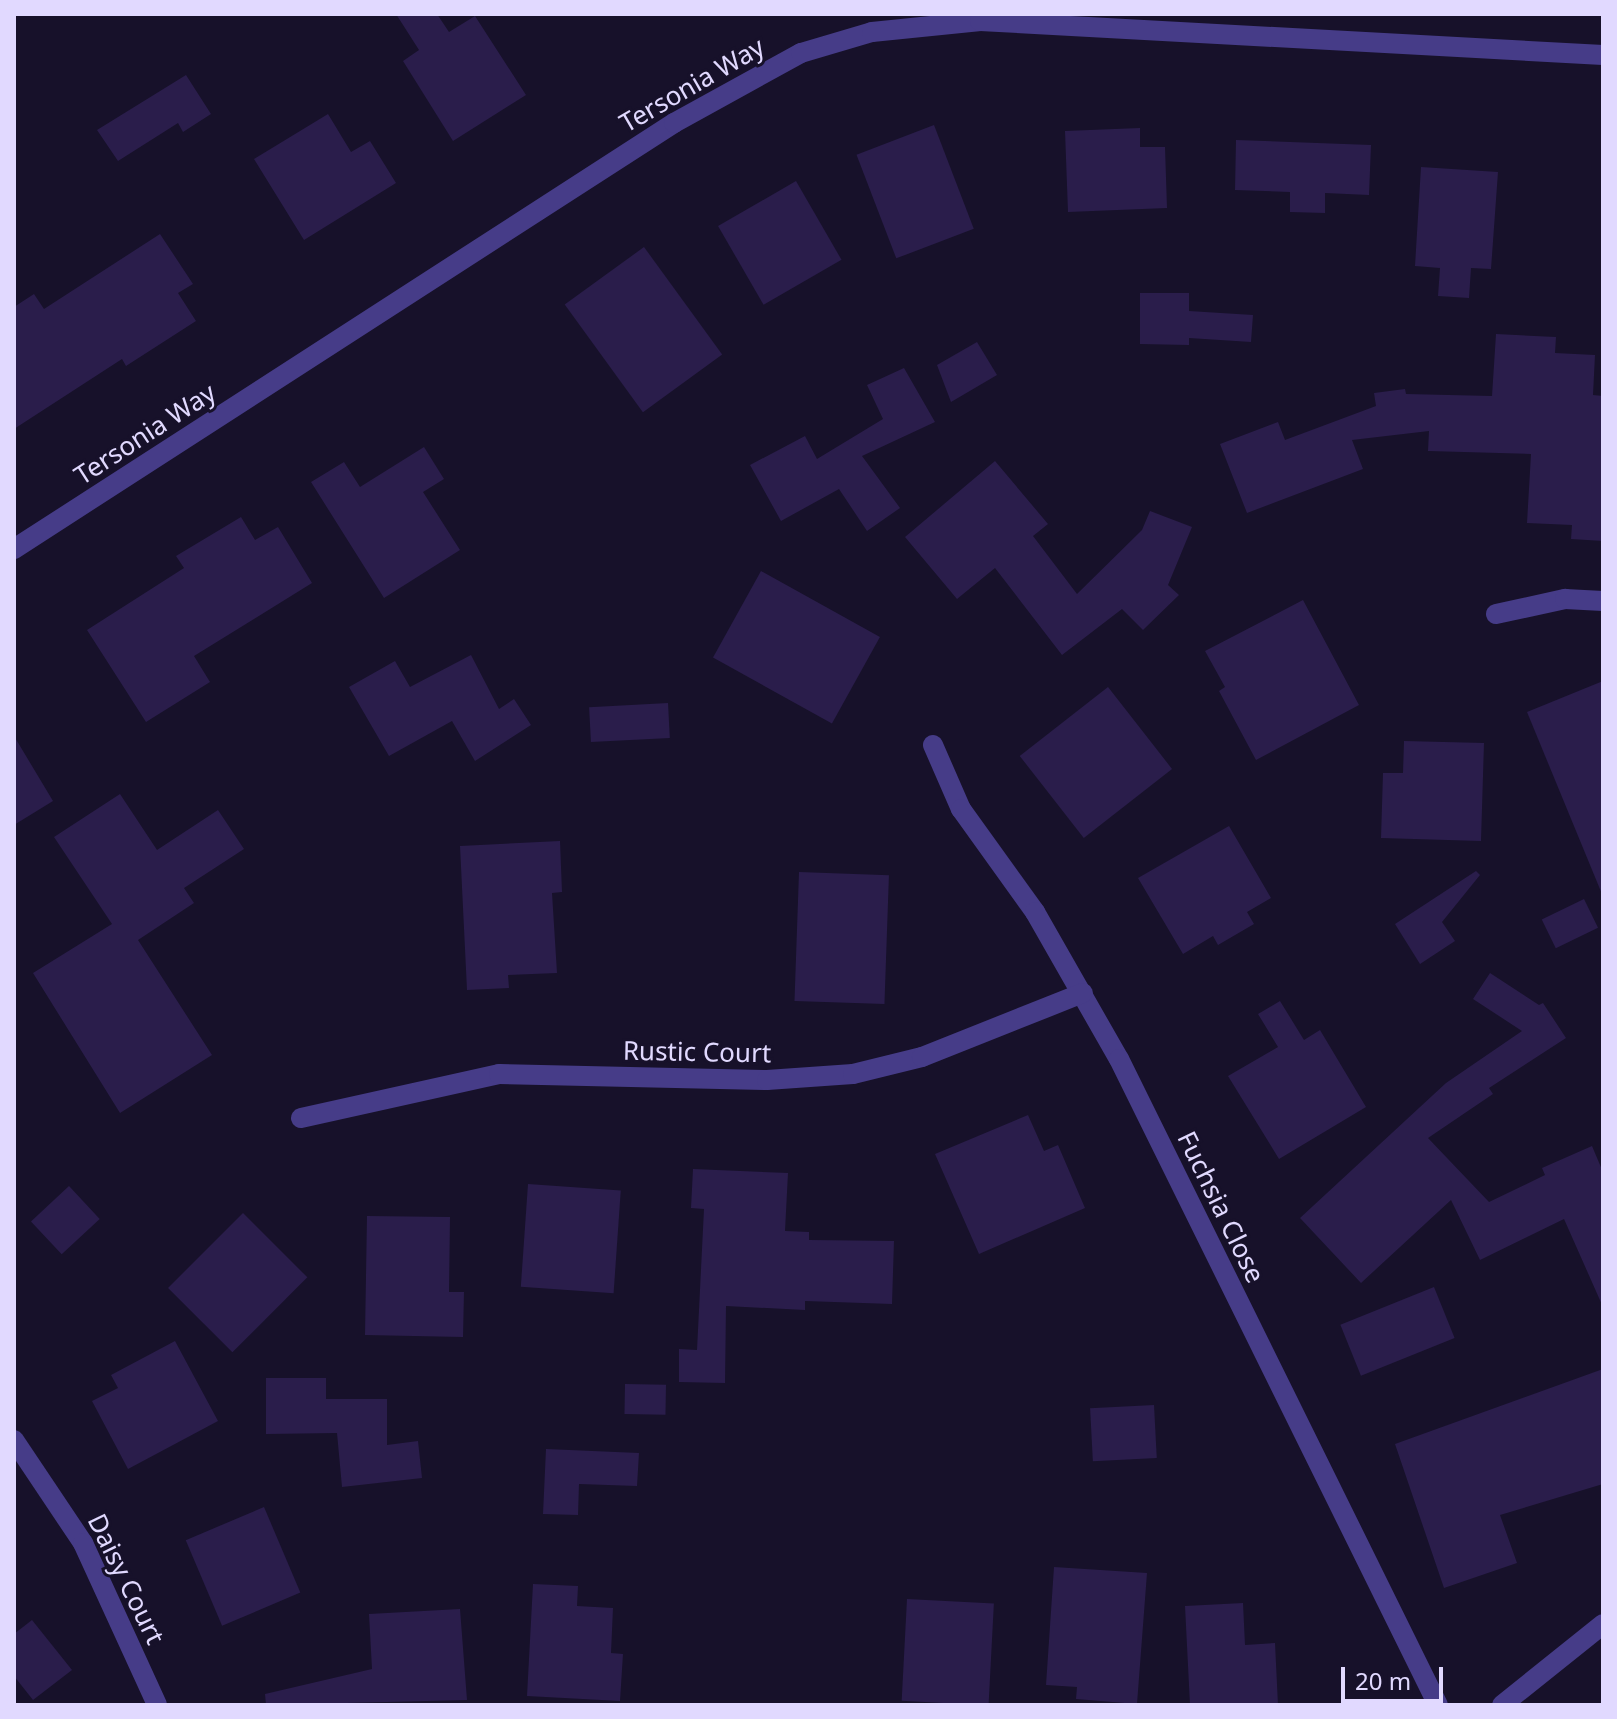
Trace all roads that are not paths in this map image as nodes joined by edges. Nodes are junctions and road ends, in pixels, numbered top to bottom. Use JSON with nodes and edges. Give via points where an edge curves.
{"nodes":[{"id":1,"x":1603,"y":55,"type":"edge"},
{"id":2,"x":14,"y":549,"type":"edge"},
{"id":3,"x":1603,"y":601,"type":"edge"},
{"id":4,"x":1496,"y":614,"type":"dead end"},
{"id":5,"x":933,"y":745,"type":"dead end"},
{"id":6,"x":1083,"y":993,"type":"junction"},
{"id":7,"x":301,"y":1118,"type":"dead end"},
{"id":8,"x":14,"y":1440,"type":"edge"},
{"id":9,"x":1603,"y":1624,"type":"edge"},
{"id":10,"x":157,"y":1705,"type":"edge"},
{"id":11,"x":1438,"y":1705,"type":"edge"},
{"id":12,"x":1502,"y":1705,"type":"edge"}],
"edges":[{"from":1,"to":2,"type":"street","name":"Tersonia Way","via":[[980,21],[872,32],[801,53],[674,123]]},
{"from":3,"to":4,"type":"street","via":[[1565,599]]},
{"from":5,"to":6,"type":"street","name":"Fuchsia Close","via":[[961,809],[1035,912]]},
{"from":6,"to":7,"type":"street","name":"Rustic Court","via":[[922,1057],[853,1074],[767,1080],[499,1074]]},
{"from":6,"to":11,"type":"street","name":"Fuchsia Close"},
{"from":8,"to":10,"type":"street","name":"Daisy Court","via":[[83,1543]]},
{"from":9,"to":12,"type":"street"}]}
